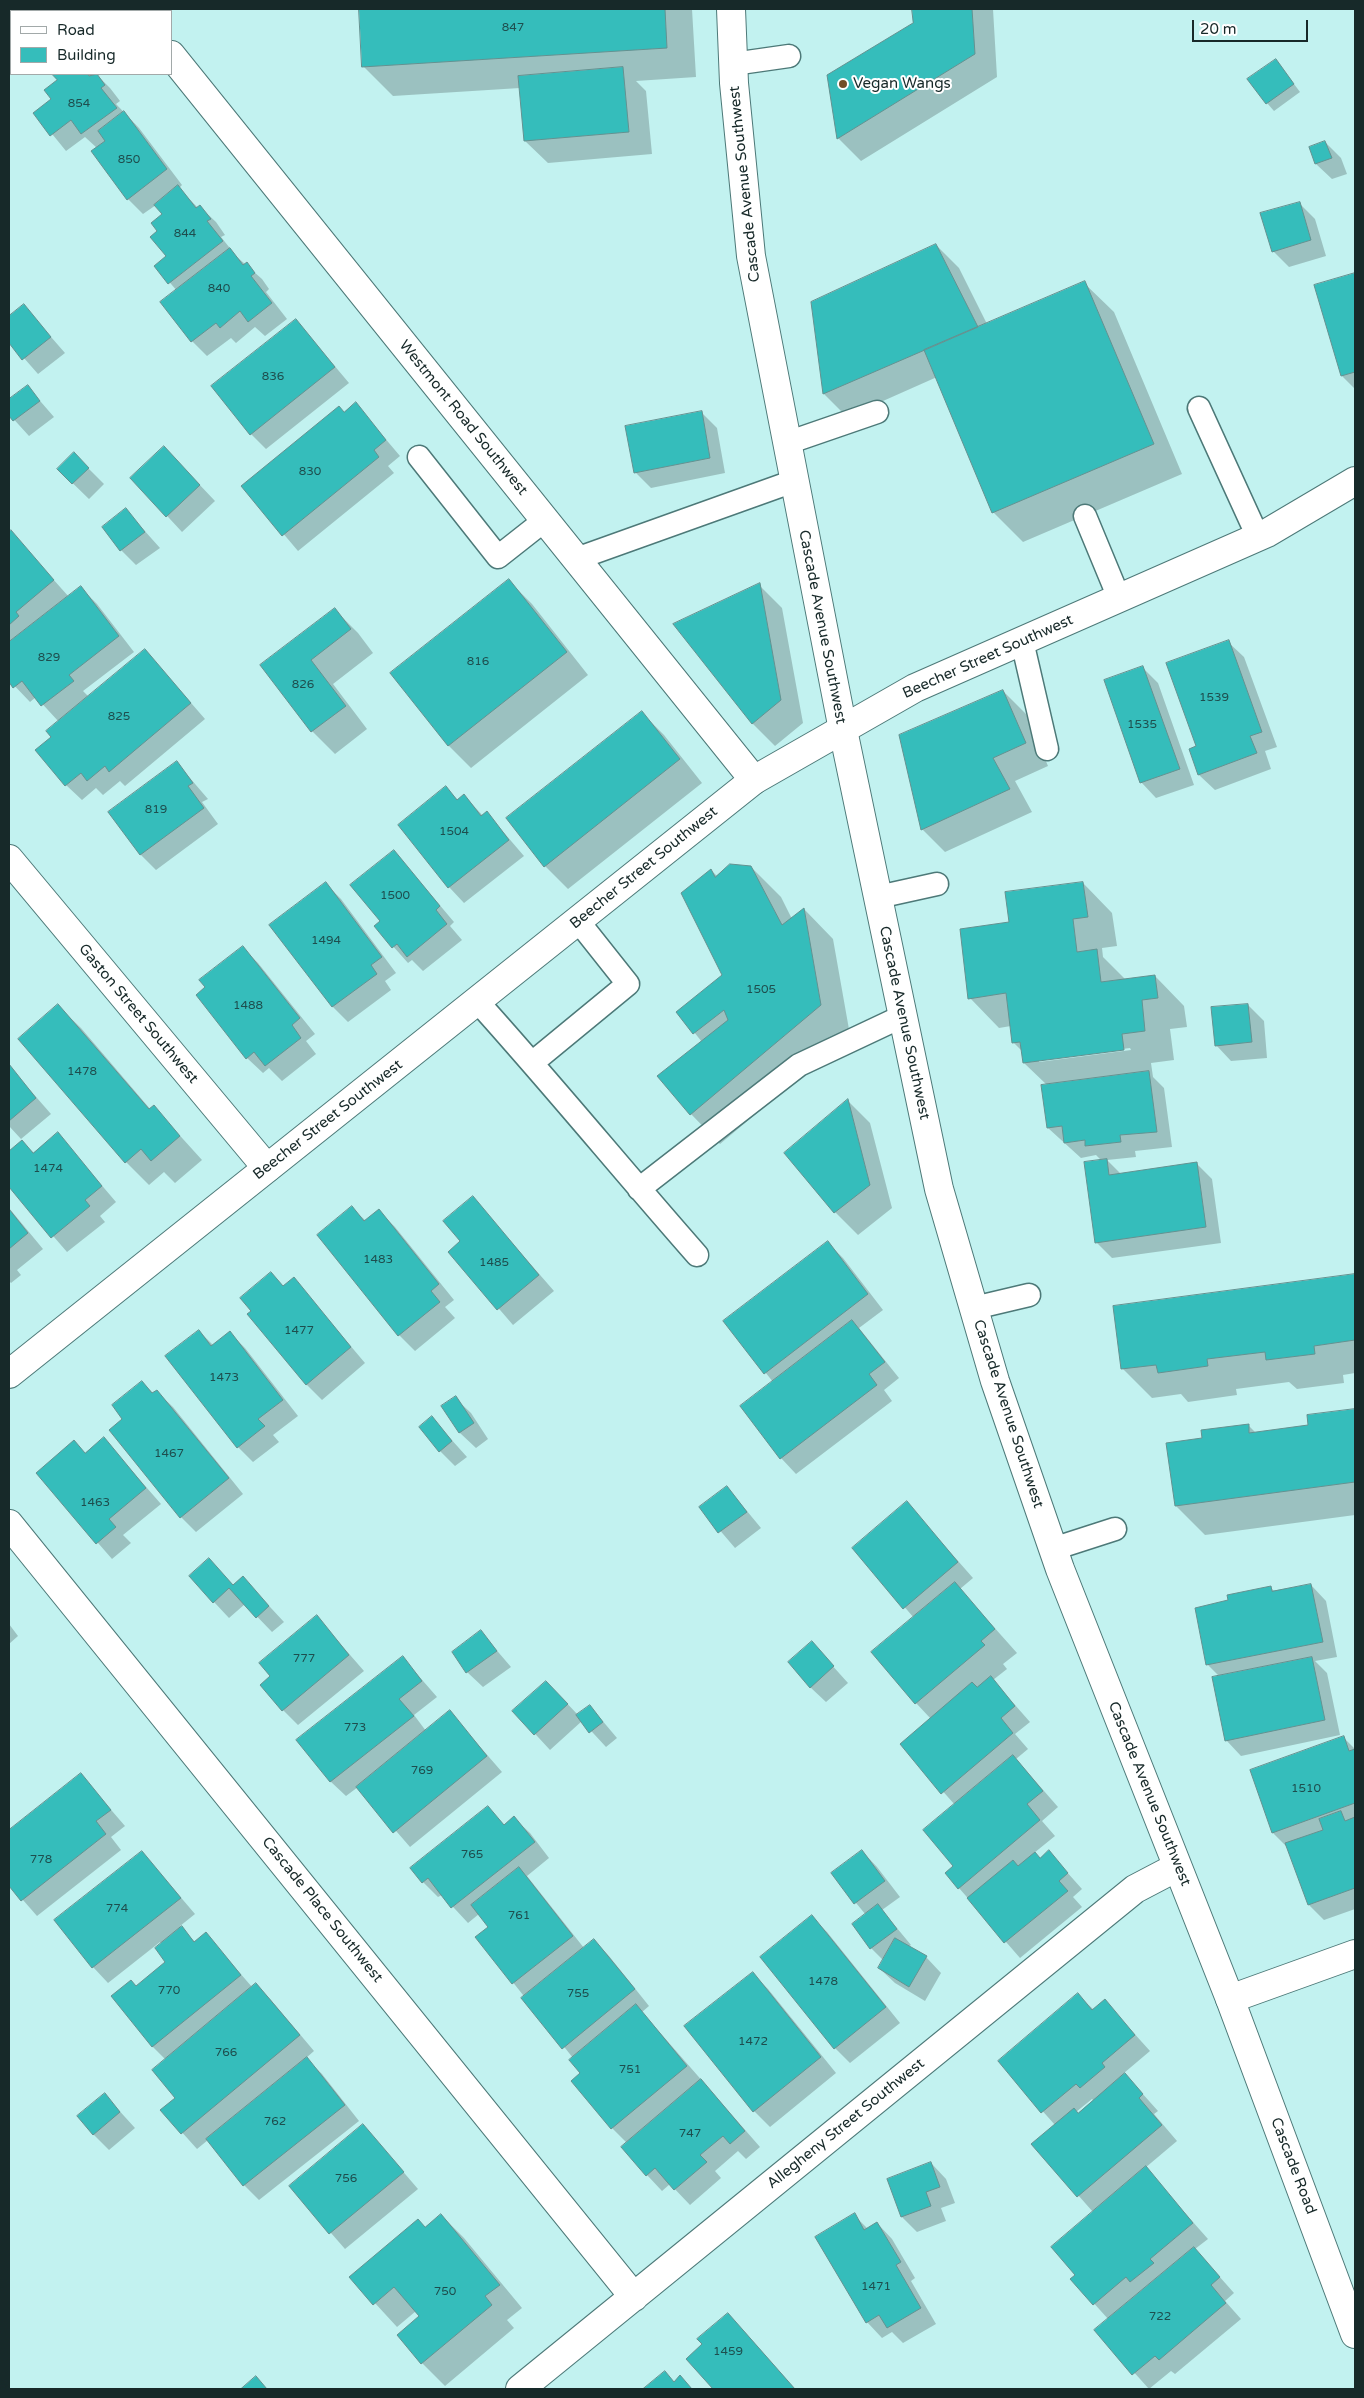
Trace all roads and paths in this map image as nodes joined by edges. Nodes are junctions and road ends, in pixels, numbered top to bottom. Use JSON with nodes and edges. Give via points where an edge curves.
{"nodes":[{"id":1,"x":731,"y":9,"type":"edge"},
{"id":2,"x":172,"y":56,"type":"edge"},
{"id":3,"x":789,"y":56,"type":"dead end"},
{"id":4,"x":733,"y":64,"type":"junction"},
{"id":5,"x":1199,"y":408,"type":"dead end"},
{"id":6,"x":877,"y":412,"type":"dead end"},
{"id":7,"x":787,"y":443,"type":"junction"},
{"id":8,"x":419,"y":457,"type":"dead end"},
{"id":9,"x":794,"y":481,"type":"junction"},
{"id":10,"x":1355,"y":481,"type":"edge"},
{"id":11,"x":1086,"y":516,"type":"dead end"},
{"id":12,"x":545,"y":520,"type":"junction"},
{"id":13,"x":1258,"y":537,"type":"junction"},
{"id":14,"x":576,"y":559,"type":"junction"},
{"id":15,"x":1119,"y":598,"type":"junction"},
{"id":16,"x":1022,"y":641,"type":"junction"},
{"id":17,"x":843,"y":730,"type":"junction"},
{"id":18,"x":1047,"y":749,"type":"dead end"},
{"id":19,"x":754,"y":780,"type":"junction"},
{"id":20,"x":9,"y":859,"type":"edge"},
{"id":21,"x":937,"y":884,"type":"dead end"},
{"id":22,"x":878,"y":897,"type":"junction"},
{"id":23,"x":578,"y":921,"type":"junction"},
{"id":24,"x":477,"y":1001,"type":"junction"},
{"id":25,"x":902,"y":1016,"type":"junction"},
{"id":26,"x":532,"y":1062,"type":"junction"},
{"id":27,"x":266,"y":1168,"type":"junction"},
{"id":28,"x":639,"y":1189,"type":"junction"},
{"id":29,"x":697,"y":1255,"type":"dead end"},
{"id":30,"x":1029,"y":1295,"type":"dead end"},
{"id":31,"x":974,"y":1308,"type":"junction"},
{"id":32,"x":9,"y":1374,"type":"edge"},
{"id":33,"x":9,"y":1524,"type":"edge"},
{"id":34,"x":1115,"y":1529,"type":"dead end"},
{"id":35,"x":1053,"y":1548,"type":"junction"},
{"id":36,"x":1177,"y":1867,"type":"junction"},
{"id":37,"x":1355,"y":1954,"type":"edge"},
{"id":38,"x":1230,"y":1999,"type":"junction"},
{"id":39,"x":634,"y":2297,"type":"junction"},
{"id":40,"x":1355,"y":2334,"type":"edge"},
{"id":41,"x":520,"y":2389,"type":"edge"}],
"edges":[{"from":1,"to":4,"type":"street","name":"Cascade Avenue Southwest"},
{"from":2,"to":12,"type":"street","name":"Westmont Road Southwest"},
{"from":3,"to":4,"type":"lane"},
{"from":4,"to":7,"type":"street","name":"Cascade Avenue Southwest","via":[[751,256]]},
{"from":5,"to":13,"type":"lane"},
{"from":6,"to":7,"type":"lane"},
{"from":7,"to":9,"type":"street","name":"Cascade Avenue Southwest"},
{"from":8,"to":12,"type":"lane","via":[[498,557]]},
{"from":9,"to":14,"type":"lane"},
{"from":9,"to":17,"type":"street","name":"Cascade Avenue Southwest"},
{"from":10,"to":13,"type":"street","name":"Beecher Street Southwest"},
{"from":11,"to":15,"type":"lane"},
{"from":12,"to":14,"type":"street","name":"Westmont Road Southwest"},
{"from":13,"to":15,"type":"street","name":"Beecher Street Southwest"},
{"from":14,"to":19,"type":"street","name":"Westmont Road Southwest"},
{"from":15,"to":16,"type":"street","name":"Beecher Street Southwest"},
{"from":16,"to":17,"type":"street","name":"Beecher Street Southwest","via":[[915,688]]},
{"from":16,"to":18,"type":"lane"},
{"from":17,"to":19,"type":"street","name":"Beecher Street Southwest"},
{"from":17,"to":22,"type":"street","name":"Cascade Avenue Southwest"},
{"from":19,"to":23,"type":"street","name":"Beecher Street Southwest"},
{"from":20,"to":27,"type":"street","name":"Gaston Street Southwest"},
{"from":21,"to":22,"type":"lane"},
{"from":22,"to":25,"type":"street","name":"Cascade Avenue Southwest"},
{"from":23,"to":24,"type":"street","name":"Beecher Street Southwest"},
{"from":23,"to":26,"type":"lane","via":[[628,984]]},
{"from":24,"to":26,"type":"lane"},
{"from":24,"to":27,"type":"street","name":"Beecher Street Southwest"},
{"from":25,"to":28,"type":"lane","via":[[799,1065]]},
{"from":25,"to":31,"type":"street","name":"Cascade Avenue Southwest","via":[[939,1189]]},
{"from":26,"to":28,"type":"lane"},
{"from":27,"to":32,"type":"street","name":"Beecher Street Southwest"},
{"from":28,"to":29,"type":"lane"},
{"from":30,"to":31,"type":"lane"},
{"from":31,"to":35,"type":"street","name":"Cascade Avenue Southwest","via":[[995,1381]]},
{"from":33,"to":39,"type":"street","name":"Cascade Place Southwest"},
{"from":34,"to":35,"type":"lane"},
{"from":35,"to":36,"type":"street","name":"Cascade Avenue Southwest"},
{"from":36,"to":38,"type":"street","name":"Cascade Avenue Southwest"},
{"from":36,"to":39,"type":"street","name":"Allegheny Street Southwest","via":[[1135,1888]]},
{"from":37,"to":38,"type":"street"},
{"from":38,"to":40,"type":"street","name":"Cascade Road"},
{"from":39,"to":41,"type":"street","name":"Allegheny Street Southwest"}]}
